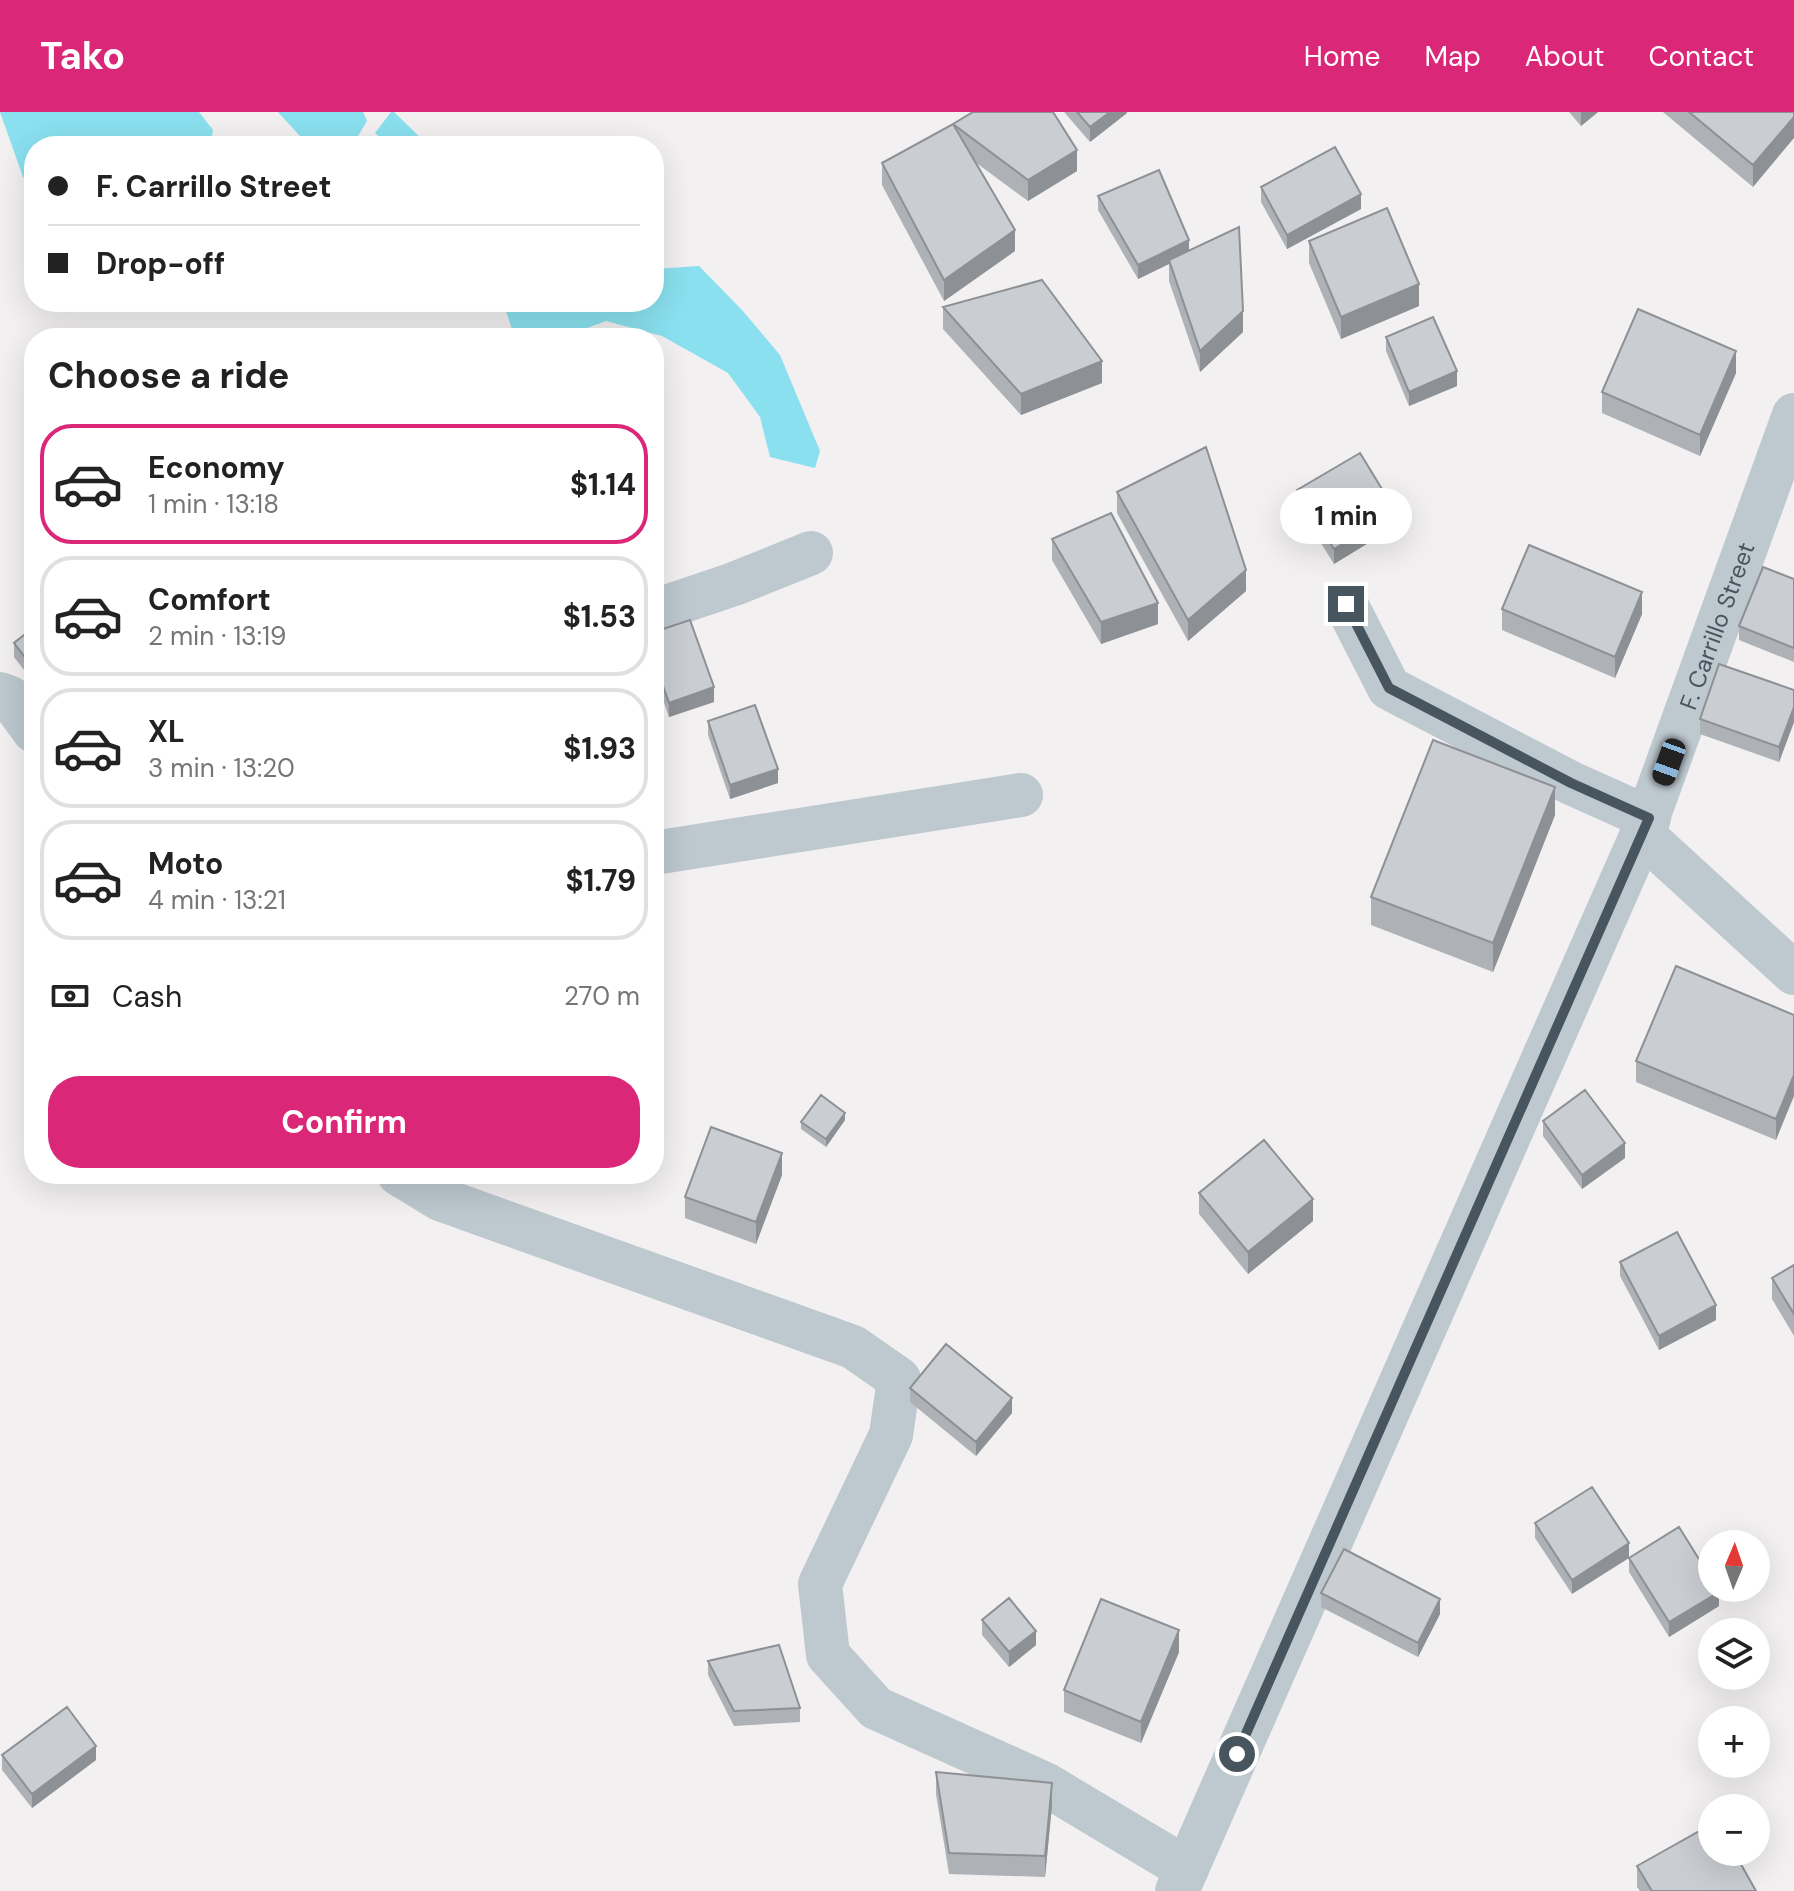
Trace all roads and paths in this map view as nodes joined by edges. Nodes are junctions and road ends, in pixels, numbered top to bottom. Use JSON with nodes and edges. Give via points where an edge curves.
{"nodes":[{"id":1,"x":1794,"y":415,"type":"edge"},
{"id":2,"x":811,"y":553,"type":"dead end"},
{"id":3,"x":1346,"y":604,"type":"dead end"},
{"id":4,"x":664,"y":608,"type":"edge"},
{"id":5,"x":0,"y":694,"type":"edge"},
{"id":6,"x":24,"y":717,"type":"edge"},
{"id":7,"x":1021,"y":795,"type":"dead end"},
{"id":8,"x":1646,"y":826,"type":"junction"},
{"id":9,"x":664,"y":851,"type":"edge"},
{"id":10,"x":1794,"y":973,"type":"edge"},
{"id":11,"x":416,"y":1184,"type":"edge"},
{"id":12,"x":1182,"y":1880,"type":"edge"}],
"edges":[{"from":1,"to":8,"type":"street","name":"F. Carrillo Street"},
{"from":2,"to":4,"type":"street"},
{"from":3,"to":8,"type":"street","via":[[1389,688]]},
{"from":5,"to":6,"type":"street","via":[[10,698]]},
{"from":7,"to":9,"type":"street"},
{"from":8,"to":10,"type":"street"},
{"from":8,"to":12,"type":"street","name":"F. Carrillo Street"},
{"from":11,"to":12,"type":"street","via":[[440,1199],[853,1347],[899,1379],[891,1435],[820,1584],[828,1655],[876,1708],[1045,1784]]}]}
